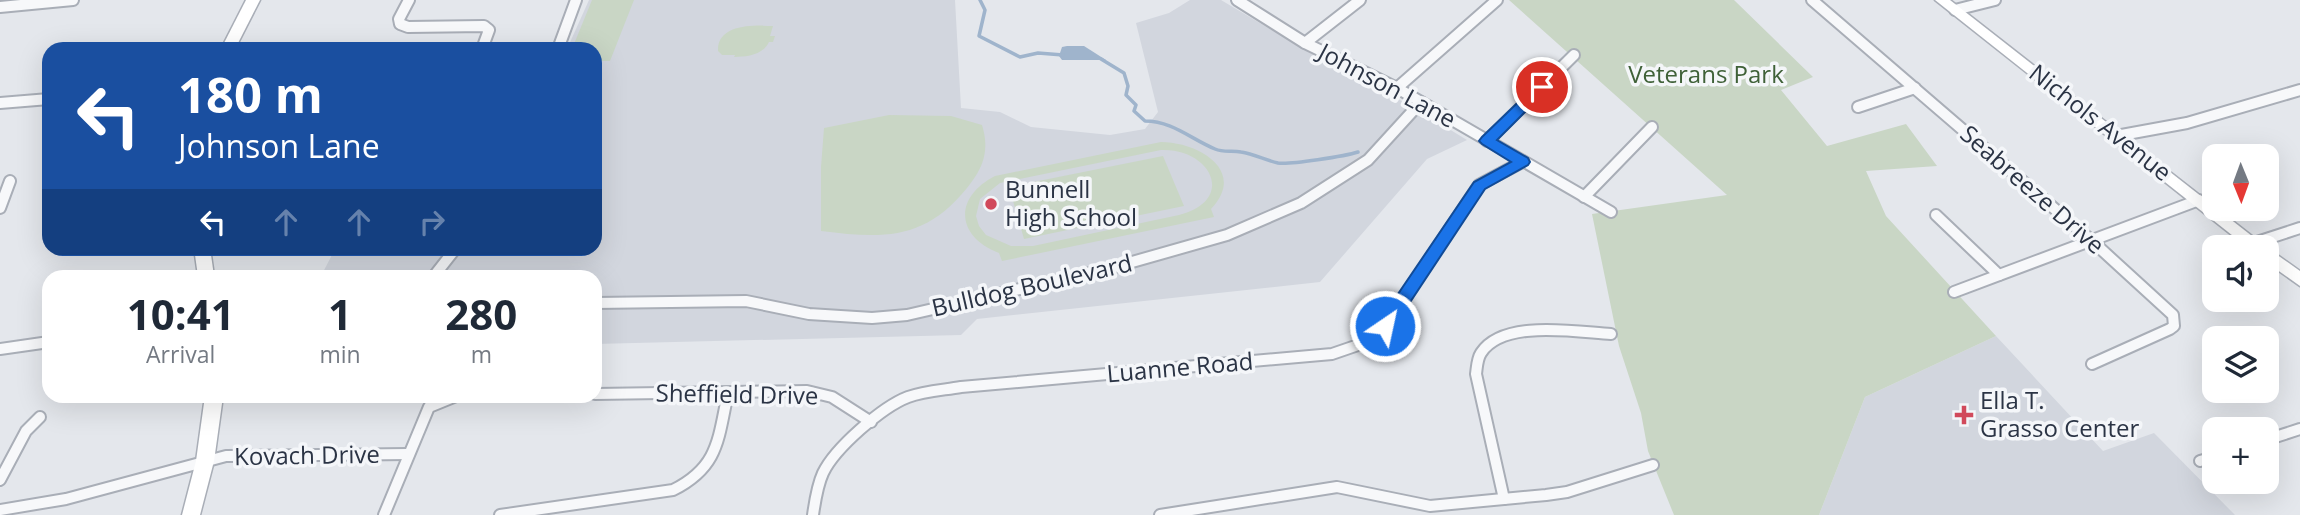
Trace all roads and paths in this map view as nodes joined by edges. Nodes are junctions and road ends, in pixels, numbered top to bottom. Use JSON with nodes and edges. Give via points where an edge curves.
{"nodes":[{"id":1,"x":74,"y":0,"type":"edge"},
{"id":2,"x":253,"y":0,"type":"edge"},
{"id":3,"x":409,"y":0,"type":"edge"},
{"id":4,"x":576,"y":0,"type":"edge"},
{"id":5,"x":1237,"y":0,"type":"edge"},
{"id":6,"x":1360,"y":0,"type":"edge"},
{"id":7,"x":1497,"y":0,"type":"edge"},
{"id":8,"x":1812,"y":0,"type":"edge"},
{"id":9,"x":1942,"y":0,"type":"edge"},
{"id":10,"x":1996,"y":0,"type":"edge"},
{"id":11,"x":0,"y":7,"type":"edge"},
{"id":12,"x":1955,"y":10,"type":"junction"},
{"id":13,"x":232,"y":42,"type":"edge"},
{"id":14,"x":485,"y":42,"type":"edge"},
{"id":15,"x":561,"y":42,"type":"edge"},
{"id":16,"x":1305,"y":43,"type":"junction"},
{"id":17,"x":1574,"y":55,"type":"dead end"},
{"id":18,"x":1396,"y":88,"type":"junction"},
{"id":19,"x":1915,"y":88,"type":"junction"},
{"id":20,"x":2300,"y":90,"type":"edge"},
{"id":21,"x":42,"y":100,"type":"edge"},
{"id":22,"x":1421,"y":102,"type":"junction"},
{"id":23,"x":0,"y":103,"type":"edge"},
{"id":24,"x":1858,"y":107,"type":"dead end"},
{"id":25,"x":1652,"y":127,"type":"dead end"},
{"id":26,"x":2116,"y":136,"type":"junction"},
{"id":27,"x":1487,"y":141,"type":"junction"},
{"id":28,"x":1522,"y":162,"type":"junction"},
{"id":29,"x":10,"y":181,"type":"dead end"},
{"id":30,"x":1584,"y":197,"type":"junction"},
{"id":31,"x":2199,"y":200,"type":"junction"},
{"id":32,"x":0,"y":208,"type":"edge"},
{"id":33,"x":1611,"y":212,"type":"dead end"},
{"id":34,"x":1936,"y":215,"type":"dead end"},
{"id":35,"x":2300,"y":228,"type":"edge"},
{"id":36,"x":2243,"y":235,"type":"edge"},
{"id":37,"x":2279,"y":238,"type":"edge"},
{"id":38,"x":2092,"y":241,"type":"junction"},
{"id":39,"x":450,"y":256,"type":"edge"},
{"id":40,"x":2279,"y":263,"type":"edge"},
{"id":41,"x":439,"y":270,"type":"edge"},
{"id":42,"x":1999,"y":275,"type":"junction"},
{"id":43,"x":2300,"y":279,"type":"edge"},
{"id":44,"x":1954,"y":292,"type":"dead end"},
{"id":45,"x":602,"y":303,"type":"edge"},
{"id":46,"x":1611,"y":334,"type":"dead end"},
{"id":47,"x":42,"y":343,"type":"edge"},
{"id":48,"x":0,"y":348,"type":"edge"},
{"id":49,"x":2092,"y":364,"type":"dead end"},
{"id":50,"x":728,"y":393,"type":"junction"},
{"id":51,"x":602,"y":394,"type":"edge"},
{"id":52,"x":213,"y":403,"type":"edge"},
{"id":53,"x":439,"y":403,"type":"edge"},
{"id":54,"x":40,"y":417,"type":"dead end"},
{"id":55,"x":871,"y":422,"type":"junction"},
{"id":56,"x":2300,"y":429,"type":"edge"},
{"id":57,"x":2279,"y":436,"type":"edge"},
{"id":58,"x":408,"y":454,"type":"junction"},
{"id":59,"x":205,"y":461,"type":"junction"},
{"id":60,"x":1653,"y":465,"type":"dead end"},
{"id":61,"x":0,"y":480,"type":"edge"},
{"id":62,"x":1504,"y":499,"type":"junction"},
{"id":63,"x":0,"y":510,"type":"edge"},
{"id":64,"x":1431,"y":511,"type":"edge"},
{"id":65,"x":191,"y":515,"type":"edge"},
{"id":66,"x":384,"y":515,"type":"edge"},
{"id":67,"x":500,"y":515,"type":"edge"},
{"id":68,"x":813,"y":515,"type":"edge"},
{"id":69,"x":1160,"y":515,"type":"edge"}],
"edges":[{"from":1,"to":11,"type":"street"},
{"from":2,"to":13,"type":"main road"},
{"from":3,"to":14,"type":"street","via":[[400,24],[484,26],[489,30]]},
{"from":4,"to":15,"type":"street"},
{"from":5,"to":16,"type":"street","name":"Johnson Lane"},
{"from":6,"to":16,"type":"street"},
{"from":7,"to":18,"type":"street"},
{"from":8,"to":19,"type":"street","name":"Seabreeze Drive"},
{"from":9,"to":12,"type":"main road","name":"Nichols Avenue"},
{"from":10,"to":12,"type":"street"},
{"from":12,"to":26,"type":"main road","name":"Nichols Avenue"},
{"from":16,"to":18,"type":"street","name":"Johnson Lane"},
{"from":17,"to":27,"type":"street"},
{"from":18,"to":22,"type":"street","name":"Johnson Lane"},
{"from":19,"to":24,"type":"street"},
{"from":19,"to":38,"type":"street","name":"Seabreeze Drive"},
{"from":20,"to":26,"type":"street","via":[[2187,123]]},
{"from":21,"to":23,"type":"street"},
{"from":22,"to":27,"type":"street","name":"Johnson Lane"},
{"from":22,"to":45,"type":"street","name":"Bulldog Boulevard","via":[[1401,129],[1347,176],[1235,231],[1141,261],[920,312],[872,318],[809,314],[746,301]]},
{"from":25,"to":30,"type":"street"},
{"from":26,"to":31,"type":"main road","name":"Nichols Avenue"},
{"from":27,"to":28,"type":"street","name":"Johnson Lane"},
{"from":28,"to":30,"type":"street","name":"Johnson Lane"},
{"from":28,"to":55,"type":"street","name":"Luanne Road","via":[[1479,186],[1385,326],[1348,350],[932,391],[897,402]]},
{"from":29,"to":32,"type":"street"},
{"from":30,"to":33,"type":"street","name":"Johnson Lane"},
{"from":31,"to":36,"type":"main road","name":"Nichols Avenue"},
{"from":31,"to":38,"type":"street"},
{"from":34,"to":42,"type":"street"},
{"from":35,"to":37,"type":"street"},
{"from":38,"to":42,"type":"street"},
{"from":38,"to":49,"type":"street","name":"Seabreeze Drive","via":[[2175,320],[2170,329]]},
{"from":39,"to":41,"type":"street"},
{"from":40,"to":43,"type":"main road","name":"Nichols Avenue"},
{"from":42,"to":44,"type":"street"},
{"from":46,"to":62,"type":"street","via":[[1519,331],[1489,341],[1480,350],[1476,374]]},
{"from":47,"to":48,"type":"street"},
{"from":50,"to":51,"type":"street","name":"Sheffield Drive"},
{"from":50,"to":55,"type":"street","name":"Sheffield Drive","via":[[821,393]]},
{"from":50,"to":67,"type":"street","via":[[716,451],[705,472],[692,482],[673,490]]},
{"from":52,"to":59,"type":"main road"},
{"from":53,"to":58,"type":"street","via":[[429,407]]},
{"from":54,"to":61,"type":"street","via":[[26,432]]},
{"from":55,"to":68,"type":"street","name":"Luanne Road","via":[[842,447],[824,471]]},
{"from":56,"to":57,"type":"street"},
{"from":58,"to":59,"type":"street","name":"Kovach Drive","via":[[226,456]]},
{"from":58,"to":66,"type":"street"},
{"from":59,"to":63,"type":"street","name":"Kovach Drive","via":[[66,499]]},
{"from":59,"to":65,"type":"main road"},
{"from":60,"to":62,"type":"street","via":[[1567,492]]},
{"from":62,"to":64,"type":"street"},
{"from":64,"to":69,"type":"street","via":[[1356,489],[1337,488]]}]}
